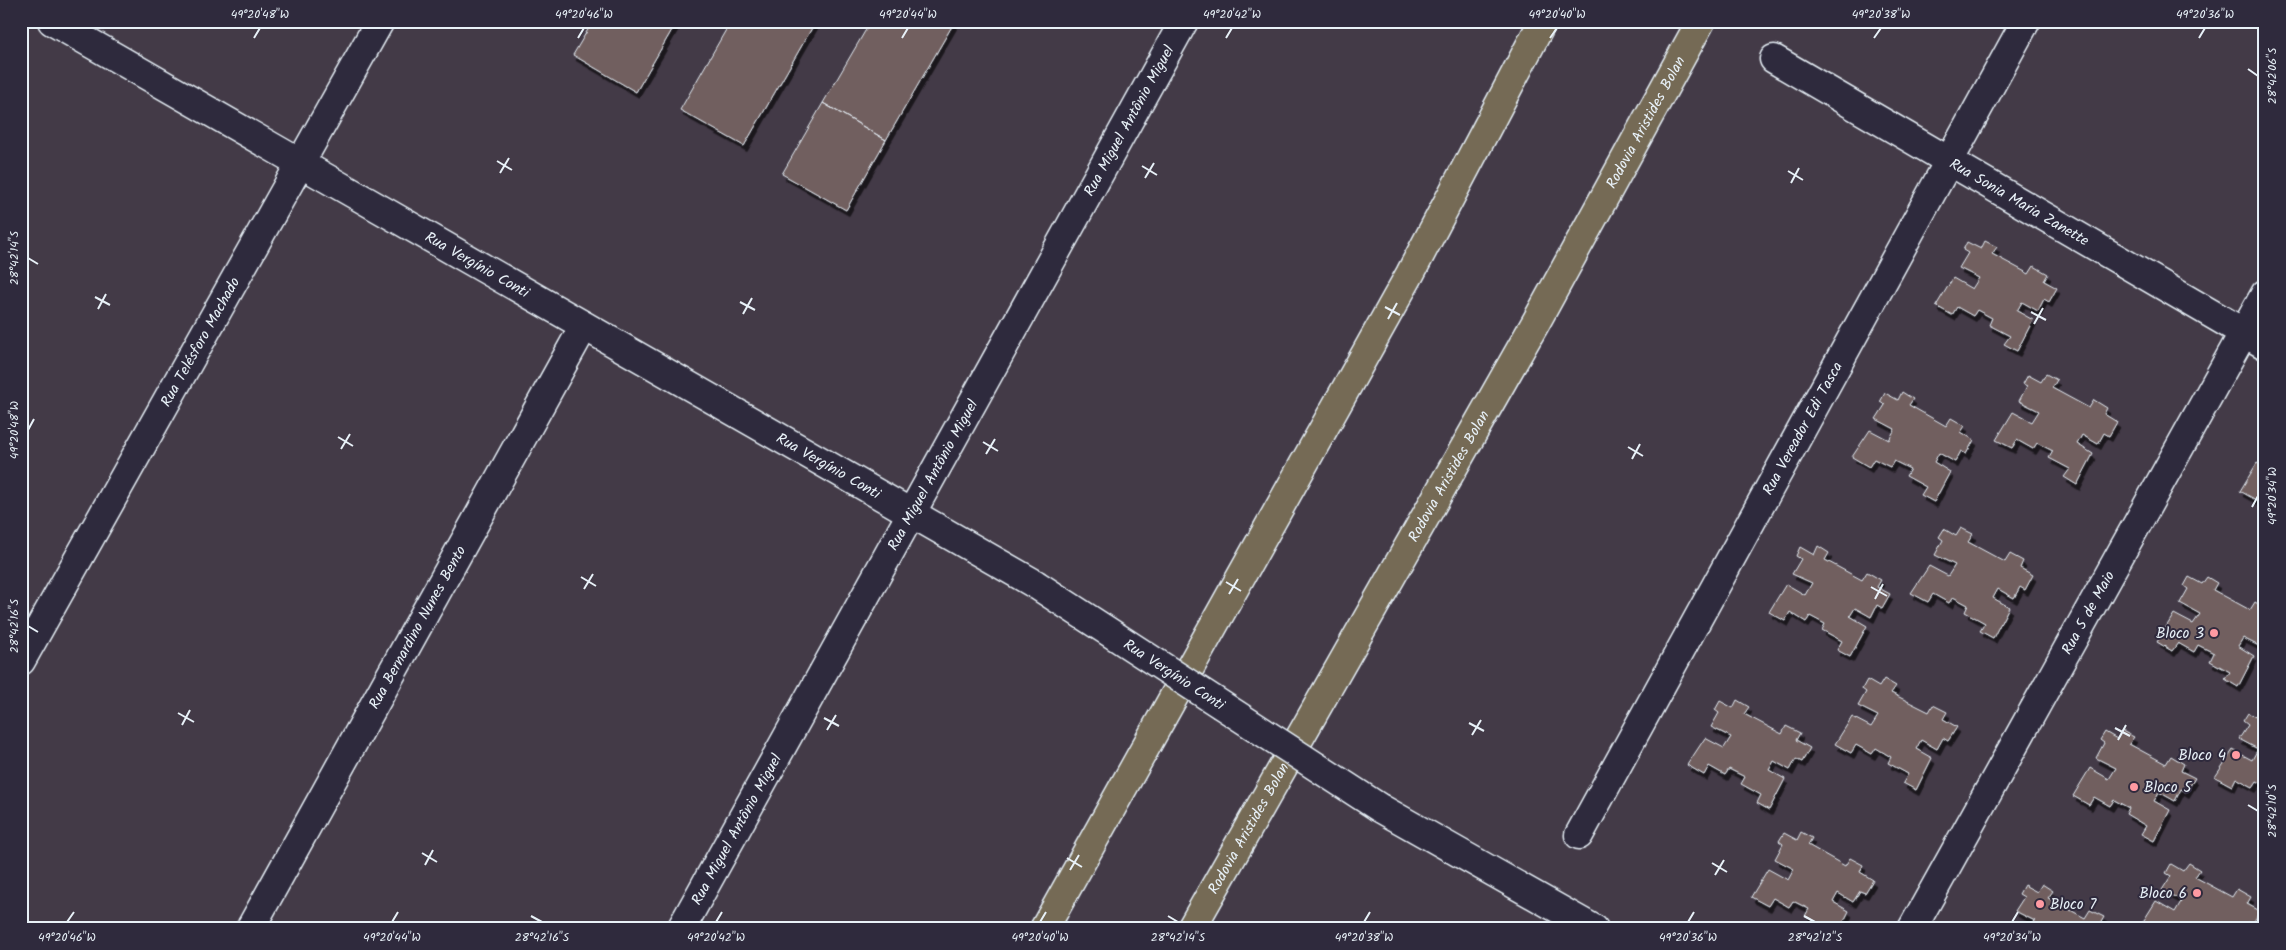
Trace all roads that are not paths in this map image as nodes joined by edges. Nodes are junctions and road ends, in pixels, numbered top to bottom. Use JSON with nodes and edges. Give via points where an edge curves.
{"nodes":[{"id":1,"x":52,"y":21,"type":"edge"},
{"id":2,"x":380,"y":21,"type":"edge"},
{"id":3,"x":1184,"y":21,"type":"edge"},
{"id":4,"x":1543,"y":21,"type":"edge"},
{"id":5,"x":1701,"y":21,"type":"edge"},
{"id":6,"x":2026,"y":21,"type":"edge"},
{"id":7,"x":1774,"y":59,"type":"dead end"},
{"id":8,"x":1949,"y":161,"type":"junction"},
{"id":9,"x":301,"y":164,"type":"junction"},
{"id":10,"x":2265,"y":294,"type":"edge"},
{"id":11,"x":584,"y":326,"type":"junction"},
{"id":12,"x":2254,"y":339,"type":"edge"},
{"id":13,"x":910,"y":512,"type":"junction"},
{"id":14,"x":21,"y":661,"type":"edge"},
{"id":15,"x":1579,"y":835,"type":"dead end"},
{"id":16,"x":250,"y":929,"type":"edge"},
{"id":17,"x":681,"y":929,"type":"edge"},
{"id":18,"x":1044,"y":929,"type":"edge"},
{"id":19,"x":1191,"y":929,"type":"edge"},
{"id":20,"x":1594,"y":929,"type":"edge"},
{"id":21,"x":1912,"y":929,"type":"edge"}],
"edges":[{"from":1,"to":9,"type":"street","name":"Rua Vergínio Conti"},
{"from":2,"to":9,"type":"street","name":"Rua Telésforo Machado"},
{"from":3,"to":13,"type":"street","name":"Rua Miguel Antônio Miguel"},
{"from":4,"to":18,"type":"highway","via":[[1410,274]]},
{"from":5,"to":19,"type":"highway","name":"Rodovia Aristides Bolan","via":[[1536,322]]},
{"from":6,"to":8,"type":"street","name":"Rua Vereador Edi Tasca"},
{"from":7,"to":8,"type":"street","name":"Rua Sonia Maria Zanette"},
{"from":8,"to":12,"type":"street","name":"Rua Sonia Maria Zanette"},
{"from":8,"to":15,"type":"street","name":"Rua Vereador Edi Tasca"},
{"from":9,"to":11,"type":"street","name":"Rua Vergínio Conti"},
{"from":9,"to":14,"type":"street","name":"Rua Telésforo Machado"},
{"from":10,"to":12,"type":"street","name":"Rua 5 de Maio"},
{"from":11,"to":13,"type":"street","name":"Rua Vergínio Conti"},
{"from":11,"to":16,"type":"street","name":"Rua Bernardino Nunes Bento"},
{"from":12,"to":21,"type":"street","name":"Rua 5 de Maio"},
{"from":13,"to":17,"type":"street","name":"Rua Miguel Antônio Miguel"},
{"from":13,"to":20,"type":"street","name":"Rua Vergínio Conti","bridge":true,"via":[[1035,584],[1380,808]]}]}
